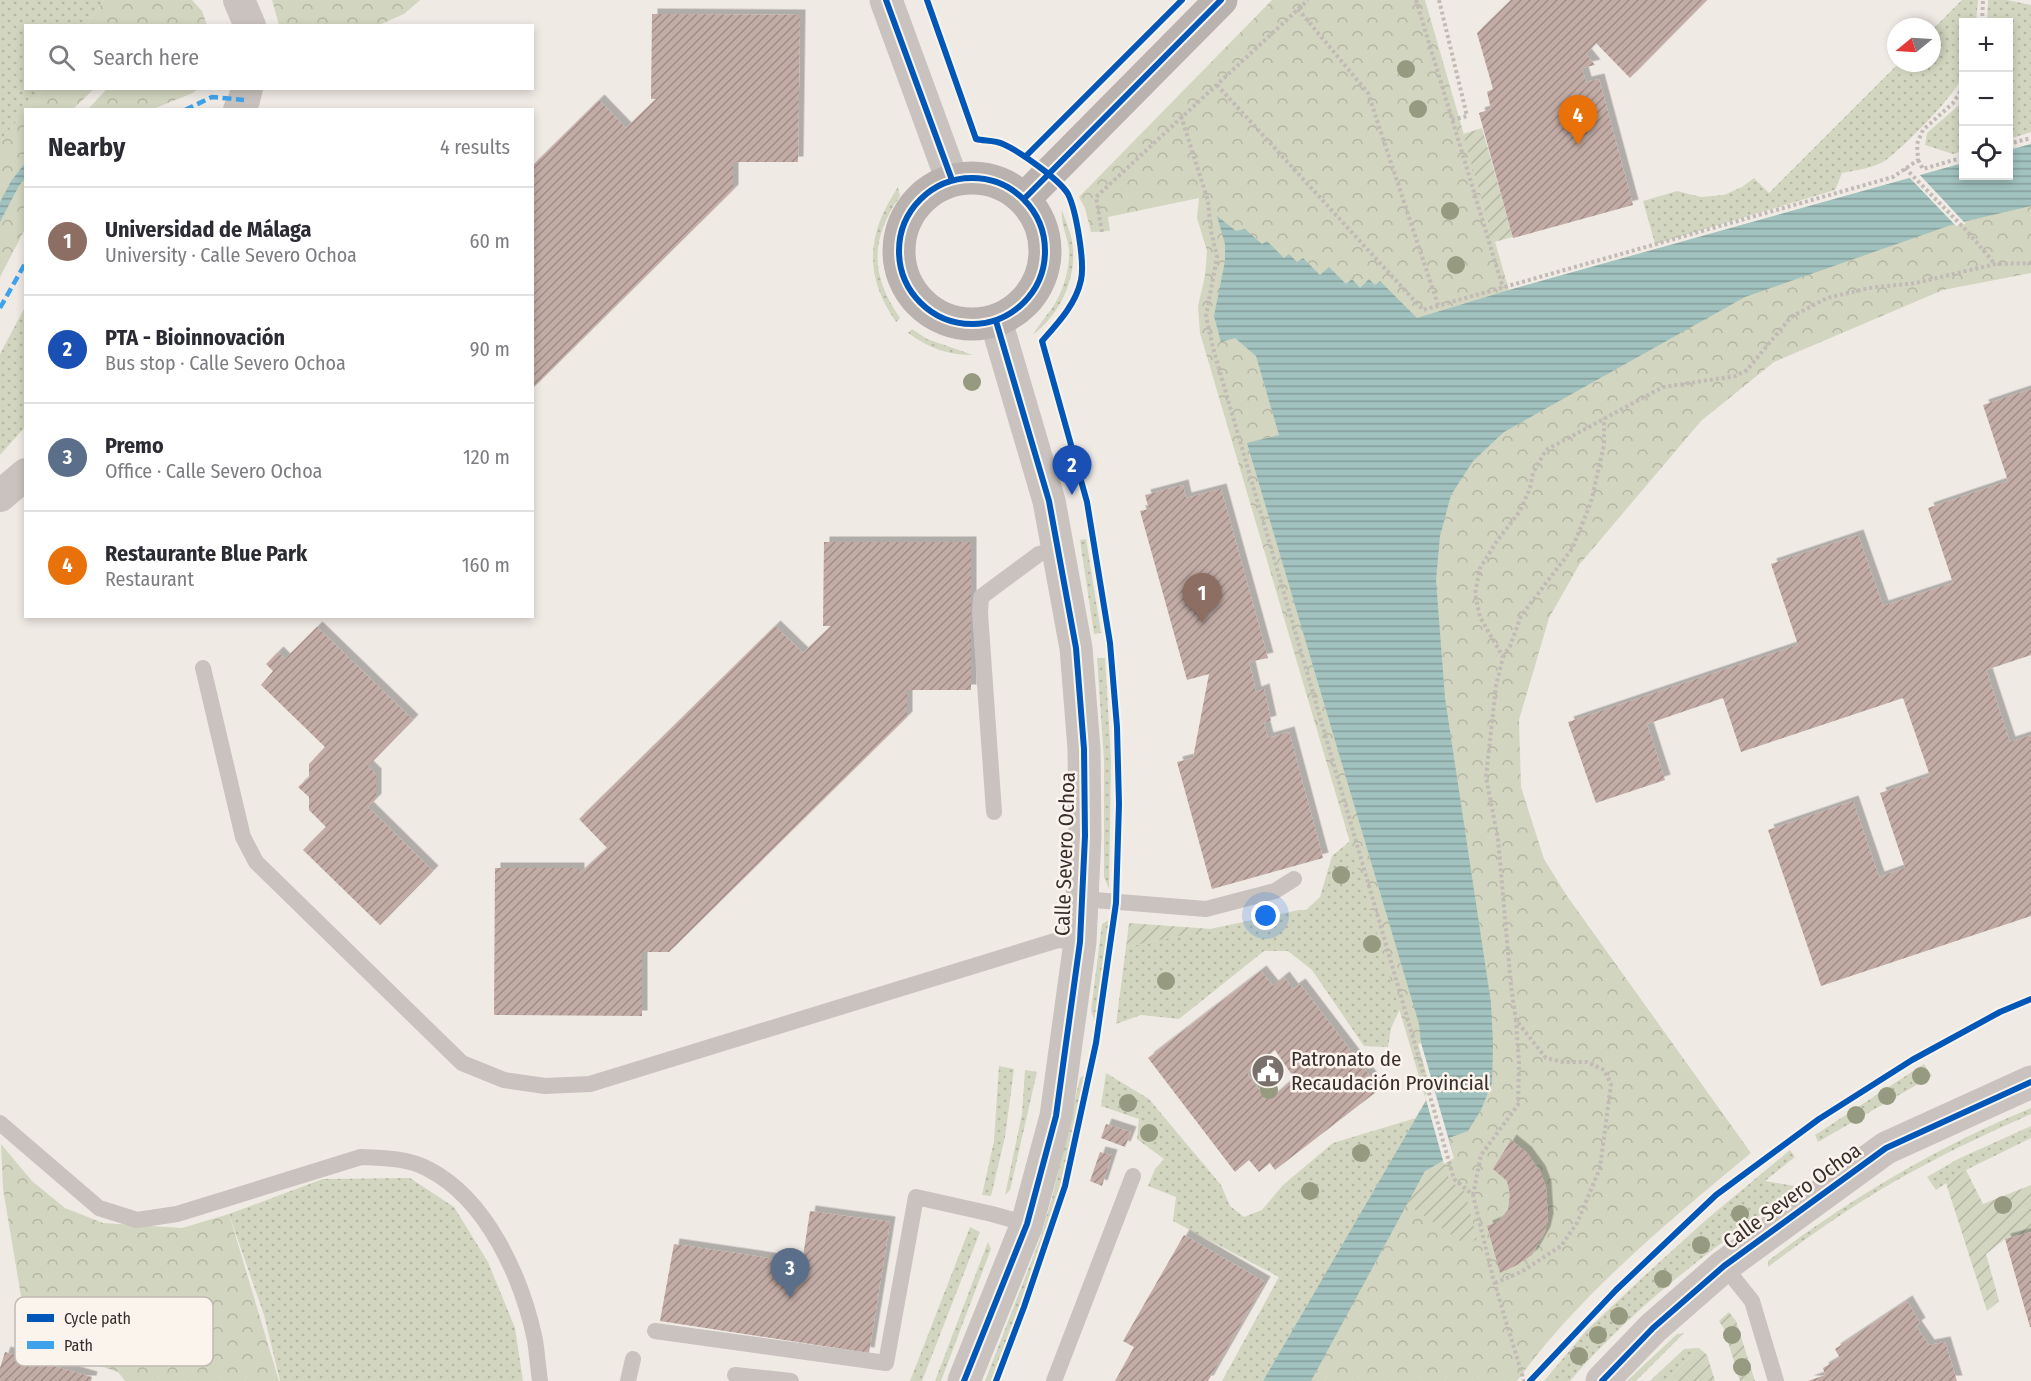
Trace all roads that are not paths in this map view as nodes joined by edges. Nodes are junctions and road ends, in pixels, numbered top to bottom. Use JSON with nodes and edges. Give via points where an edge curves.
{"nodes":[{"id":1,"x":239,"y":0,"type":"edge"},
{"id":2,"x":886,"y":0,"type":"edge"},
{"id":3,"x":1221,"y":0,"type":"edge"},
{"id":4,"x":249,"y":24,"type":"edge"},
{"id":5,"x":246,"y":90,"type":"edge"},
{"id":6,"x":240,"y":108,"type":"edge"},
{"id":7,"x":952,"y":180,"type":"junction"},
{"id":8,"x":1024,"y":199,"type":"junction"},
{"id":9,"x":996,"y":321,"type":"junction"},
{"id":10,"x":24,"y":476,"type":"edge"},
{"id":11,"x":0,"y":496,"type":"edge"},
{"id":12,"x":1059,"y":549,"type":"junction"},
{"id":13,"x":203,"y":668,"type":"dead end"},
{"id":14,"x":994,"y":812,"type":"dead end"},
{"id":15,"x":1294,"y":879,"type":"dead end"},
{"id":16,"x":1082,"y":900,"type":"junction"},
{"id":17,"x":1080,"y":942,"type":"junction"},
{"id":18,"x":2031,"y":1082,"type":"edge"},
{"id":19,"x":0,"y":1123,"type":"edge"},
{"id":20,"x":1133,"y":1176,"type":"dead end"},
{"id":21,"x":1027,"y":1224,"type":"junction"},
{"id":22,"x":1724,"y":1266,"type":"junction"},
{"id":23,"x":655,"y":1331,"type":"dead end"},
{"id":24,"x":633,"y":1359,"type":"dead end"},
{"id":25,"x":735,"y":1375,"type":"dead end"},
{"id":26,"x":540,"y":1381,"type":"edge"},
{"id":27,"x":628,"y":1381,"type":"edge"},
{"id":28,"x":791,"y":1381,"type":"edge"},
{"id":29,"x":964,"y":1381,"type":"edge"},
{"id":30,"x":1054,"y":1381,"type":"edge"},
{"id":31,"x":1602,"y":1381,"type":"edge"},
{"id":32,"x":1776,"y":1381,"type":"edge"}],
"edges":[{"from":1,"to":4,"type":"street"},
{"from":2,"to":7,"type":"street"},
{"from":3,"to":8,"type":"main road"},
{"from":5,"to":6,"type":"street"},
{"from":7,"to":8,"type":"main road","via":[[990,180],[1009,187]]},
{"from":7,"to":9,"type":"main road","via":[[929,191],[911,209],[900,232],[898,257],[905,282],[920,303],[940,318],[965,324]]},
{"from":8,"to":9,"type":"main road","via":[[1039,220],[1045,245],[1042,271],[1032,293],[1014,311]]},
{"from":9,"to":12,"type":"street","name":"Calle Severo Ochoa","via":[[1049,501]]},
{"from":10,"to":11,"type":"street"},
{"from":12,"to":14,"type":"lane","via":[[1039,554],[981,597]]},
{"from":12,"to":16,"type":"street","name":"Calle Severo Ochoa","via":[[1076,648],[1084,748]]},
{"from":13,"to":17,"type":"lane","via":[[243,837],[256,862],[462,1063],[504,1080],[545,1086],[590,1084],[1047,943]]},
{"from":15,"to":16,"type":"lane","via":[[1275,891],[1206,909]]},
{"from":16,"to":17,"type":"street","name":"Calle Severo Ochoa"},
{"from":17,"to":21,"type":"street","name":"Calle Severo Ochoa","via":[[1056,1116]]},
{"from":18,"to":22,"type":"street","name":"Calle Severo Ochoa","via":[[1886,1148]]},
{"from":19,"to":26,"type":"lane","via":[[99,1208],[137,1220],[177,1214],[361,1157],[392,1158],[428,1168],[460,1191],[479,1213],[507,1260],[535,1340]]},
{"from":20,"to":30,"type":"lane"},
{"from":21,"to":23,"type":"lane","via":[[916,1197],[886,1363]]},
{"from":21,"to":29,"type":"street","name":"Calle Severo Ochoa"},
{"from":22,"to":31,"type":"street","name":"Calle Severo Ochoa","via":[[1653,1328]]},
{"from":22,"to":32,"type":"lane","via":[[1752,1301],[1774,1346]]},
{"from":24,"to":27,"type":"lane"},
{"from":25,"to":28,"type":"lane"}]}
